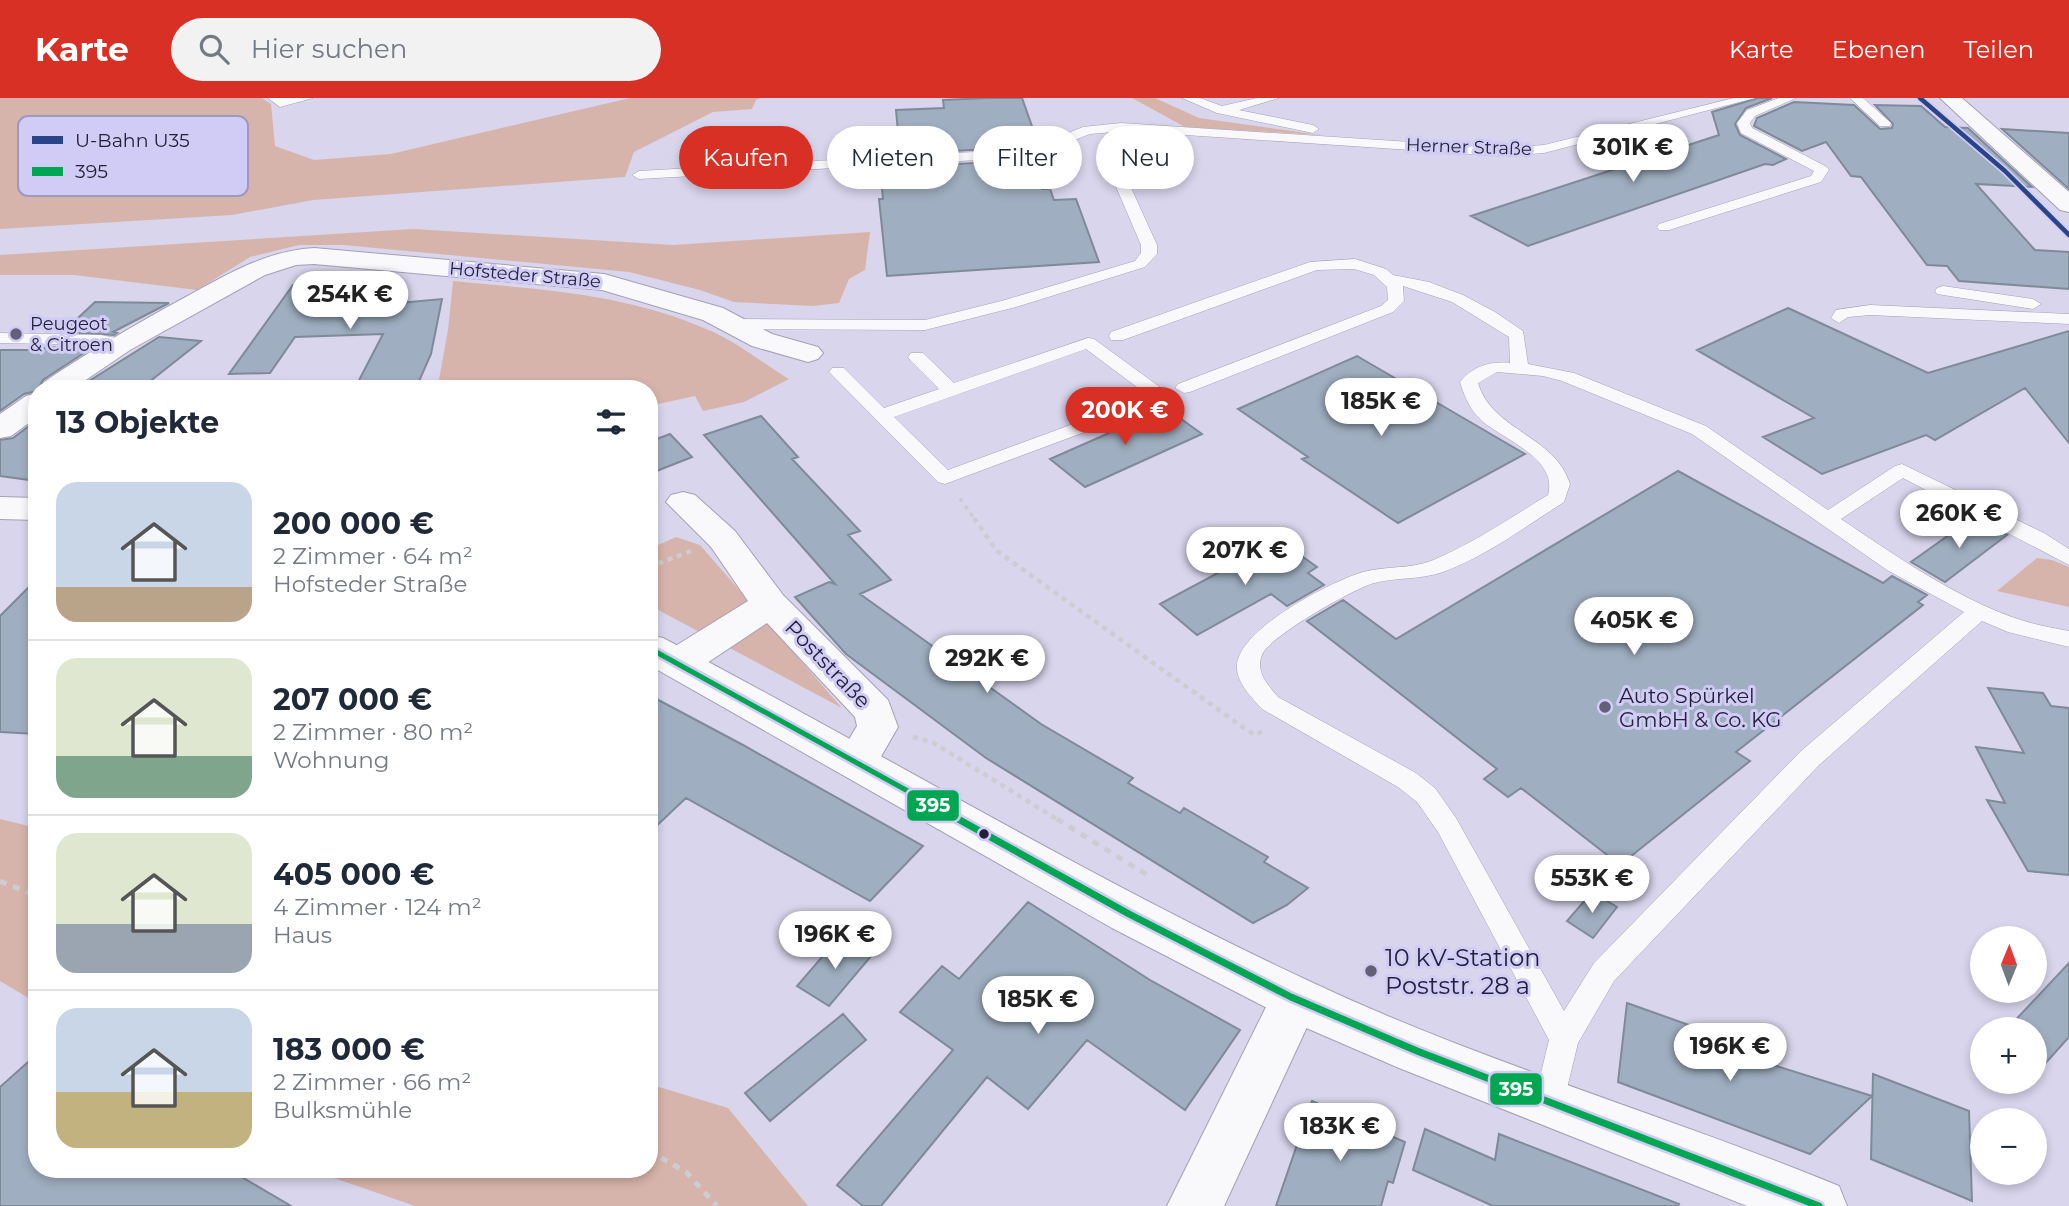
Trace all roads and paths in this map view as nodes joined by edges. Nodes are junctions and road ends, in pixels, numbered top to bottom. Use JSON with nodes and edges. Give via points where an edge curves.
{"nodes":[{"id":1,"x":274,"y":98,"type":"edge"},
{"id":2,"x":307,"y":98,"type":"edge"},
{"id":3,"x":1188,"y":98,"type":"edge"},
{"id":4,"x":1273,"y":98,"type":"edge"},
{"id":5,"x":1749,"y":98,"type":"edge"},
{"id":6,"x":1790,"y":98,"type":"edge"},
{"id":7,"x":1856,"y":98,"type":"edge"},
{"id":8,"x":1950,"y":98,"type":"edge"},
{"id":9,"x":1221,"y":110,"type":"junction"},
{"id":10,"x":1885,"y":123,"type":"dead end"},
{"id":11,"x":1096,"y":129,"type":"edge"},
{"id":12,"x":1194,"y":132,"type":"edge"},
{"id":13,"x":1396,"y":145,"type":"junction"},
{"id":14,"x":639,"y":175,"type":"dead end"},
{"id":15,"x":1124,"y":189,"type":"edge"},
{"id":16,"x":2069,"y":205,"type":"edge"},
{"id":17,"x":1664,"y":228,"type":"dead end"},
{"id":18,"x":1391,"y":280,"type":"junction"},
{"id":19,"x":1943,"y":291,"type":"dead end"},
{"id":20,"x":2069,"y":311,"type":"edge"},
{"id":21,"x":1839,"y":318,"type":"dead end"},
{"id":22,"x":2069,"y":319,"type":"edge"},
{"id":23,"x":733,"y":324,"type":"junction"},
{"id":24,"x":1117,"y":335,"type":"dead end"},
{"id":25,"x":0,"y":338,"type":"edge"},
{"id":26,"x":120,"y":344,"type":"junction"},
{"id":27,"x":808,"y":353,"type":"dead end"},
{"id":28,"x":917,"y":357,"type":"dead end"},
{"id":29,"x":1519,"y":367,"type":"junction"},
{"id":30,"x":838,"y":372,"type":"dead end"},
{"id":31,"x":67,"y":380,"type":"edge"},
{"id":32,"x":1184,"y":388,"type":"dead end"},
{"id":33,"x":951,"y":390,"type":"junction"},
{"id":34,"x":28,"y":409,"type":"edge"},
{"id":35,"x":881,"y":415,"type":"junction"},
{"id":36,"x":0,"y":429,"type":"edge"},
{"id":37,"x":945,"y":478,"type":"junction"},
{"id":38,"x":683,"y":502,"type":"dead end"},
{"id":39,"x":0,"y":509,"type":"edge"},
{"id":40,"x":28,"y":509,"type":"edge"},
{"id":41,"x":1826,"y":520,"type":"junction"},
{"id":42,"x":2069,"y":558,"type":"edge"},
{"id":43,"x":770,"y":604,"type":"junction"},
{"id":44,"x":1979,"y":611,"type":"junction"},
{"id":45,"x":2069,"y":639,"type":"edge"},
{"id":46,"x":664,"y":655,"type":"edge"},
{"id":47,"x":1290,"y":715,"type":"junction"},
{"id":48,"x":856,"y":763,"type":"junction"},
{"id":49,"x":0,"y":881,"type":"edge"},
{"id":50,"x":28,"y":892,"type":"edge"},
{"id":51,"x":1295,"y":999,"type":"junction"},
{"id":52,"x":1564,"y":1039,"type":"junction"},
{"id":53,"x":1550,"y":1102,"type":"junction"},
{"id":54,"x":658,"y":1156,"type":"edge"},
{"id":55,"x":717,"y":1206,"type":"edge"},
{"id":56,"x":1195,"y":1206,"type":"edge"},
{"id":57,"x":1819,"y":1206,"type":"edge"}],
"edges":[{"from":1,"to":2,"type":"lane","via":[[280,103]]},
{"from":3,"to":9,"type":"lane","name":"Herner Straße"},
{"from":4,"to":9,"type":"lane"},
{"from":5,"to":13,"type":"lane","name":"Herner Straße","via":[[1544,149],[1501,152]]},
{"from":6,"to":17,"type":"lane","via":[[1751,113],[1743,124],[1746,130],[1822,170],[1816,178]]},
{"from":7,"to":10,"type":"lane"},
{"from":8,"to":16,"type":"street"},
{"from":9,"to":13,"type":"lane","name":"Herner Straße"},
{"from":11,"to":14,"type":"lane","via":[[1031,153]]},
{"from":12,"to":13,"type":"lane"},
{"from":15,"to":23,"type":"lane","via":[[1149,245],[1149,254],[1140,264],[925,325]]},
{"from":18,"to":24,"type":"lane","via":[[1355,264],[1315,265]]},
{"from":18,"to":29,"type":"lane","via":[[1430,287],[1503,324],[1517,335]]},
{"from":18,"to":32,"type":"lane","via":[[1398,294],[1387,309]]},
{"from":19,"to":20,"type":"lane"},
{"from":21,"to":22,"type":"lane","via":[[1842,313],[1870,310]]},
{"from":23,"to":26,"type":"street","name":"Hofsteder Straße","via":[[663,297],[604,282],[314,256],[293,257],[256,269]]},
{"from":23,"to":27,"type":"street","name":"Hofsteder Straße","via":[[762,340]]},
{"from":25,"to":26,"type":"lane"},
{"from":26,"to":31,"type":"street","name":"Hofsteder Straße"},
{"from":28,"to":33,"type":"lane"},
{"from":29,"to":41,"type":"lane","via":[[1568,377],[1699,430]]},
{"from":29,"to":47,"type":"lane","via":[[1495,367],[1479,373],[1469,382],[1470,397],[1485,415],[1552,467],[1560,482],[1557,498],[1433,568],[1363,579],[1258,641],[1249,656],[1255,689]]},
{"from":30,"to":35,"type":"lane"},
{"from":33,"to":35,"type":"lane"},
{"from":33,"to":37,"type":"lane","via":[[1088,343],[1162,397]]},
{"from":34,"to":36,"type":"street"},
{"from":35,"to":37,"type":"lane"},
{"from":37,"to":47,"type":"path","via":[[997,551],[1244,728],[1255,735]]},
{"from":38,"to":43,"type":"street","name":"Poststraße","via":[[723,539]]},
{"from":39,"to":40,"type":"street"},
{"from":41,"to":42,"type":"lane","via":[[1902,470]]},
{"from":41,"to":44,"type":"lane","via":[[1894,565]]},
{"from":43,"to":46,"type":"street","name":"Poststraße"},
{"from":43,"to":48,"type":"street","name":"Poststraße","via":[[874,712],[878,727]]},
{"from":44,"to":45,"type":"lane","via":[[2016,627]]},
{"from":44,"to":52,"type":"lane","via":[[1792,777],[1604,972]]},
{"from":46,"to":48,"type":"street","name":"Poststraße","via":[[737,692]]},
{"from":47,"to":52,"type":"lane","via":[[1426,795],[1447,825]]},
{"from":48,"to":51,"type":"street","name":"Poststraße"},
{"from":49,"to":50,"type":"path"},
{"from":51,"to":53,"type":"street","name":"Poststraße"},
{"from":51,"to":56,"type":"street"},
{"from":52,"to":53,"type":"lane"},
{"from":53,"to":57,"type":"street","name":"Poststraße"},
{"from":54,"to":55,"type":"path","via":[[686,1172]]}]}
